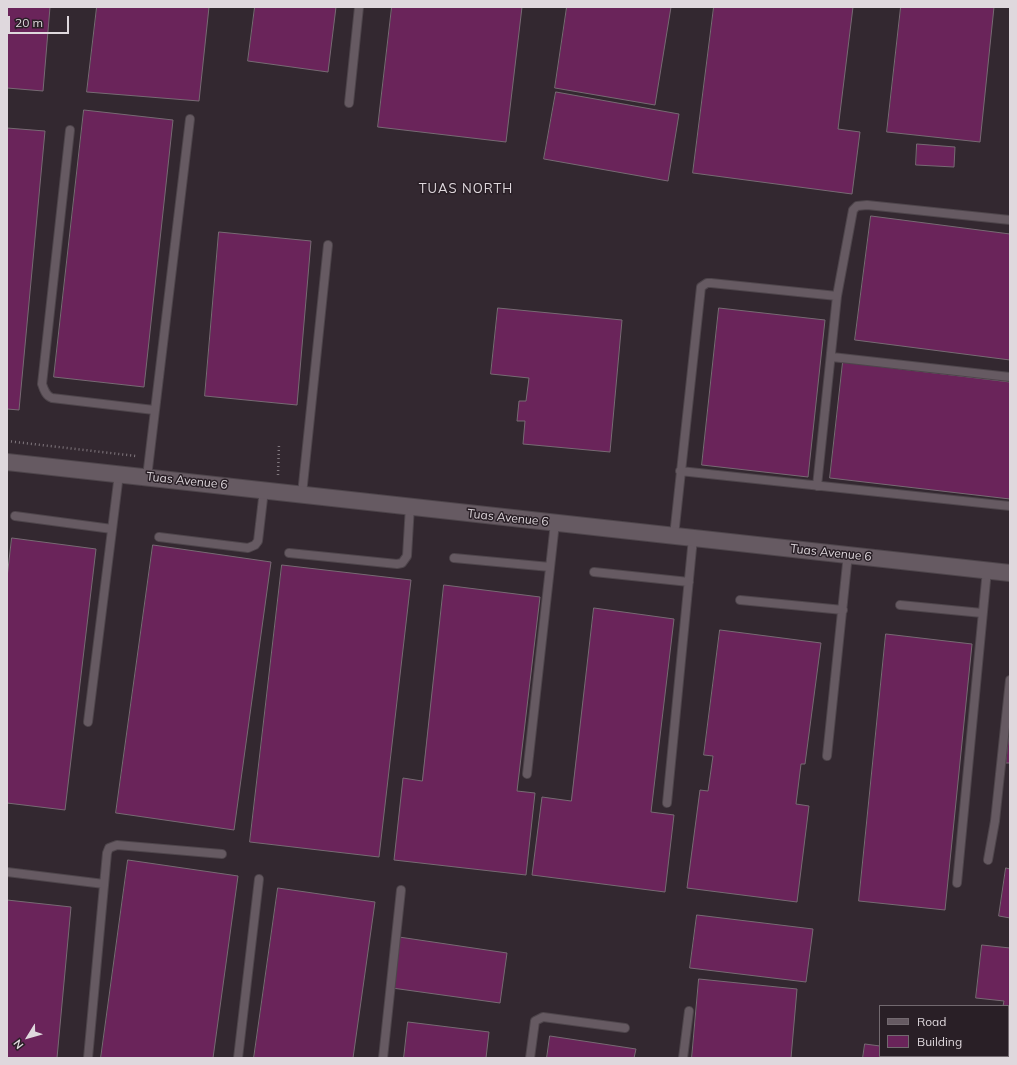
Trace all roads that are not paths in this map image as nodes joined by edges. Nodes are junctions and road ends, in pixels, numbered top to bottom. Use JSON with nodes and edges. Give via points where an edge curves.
{"nodes":[{"id":1,"x":359,"y":7,"type":"edge"},
{"id":2,"x":349,"y":103,"type":"dead end"},
{"id":3,"x":190,"y":119,"type":"dead end"},
{"id":4,"x":70,"y":130,"type":"dead end"},
{"id":5,"x":1010,"y":220,"type":"edge"},
{"id":6,"x":328,"y":245,"type":"dead end"},
{"id":7,"x":837,"y":296,"type":"junction"},
{"id":8,"x":832,"y":357,"type":"junction"},
{"id":9,"x":1010,"y":377,"type":"edge"},
{"id":10,"x":154,"y":410,"type":"junction"},
{"id":11,"x":7,"y":462,"type":"edge"},
{"id":12,"x":680,"y":471,"type":"junction"},
{"id":13,"x":118,"y":474,"type":"junction"},
{"id":14,"x":146,"y":477,"type":"junction"},
{"id":15,"x":817,"y":486,"type":"junction"},
{"id":16,"x":271,"y":491,"type":"junction"},
{"id":17,"x":302,"y":494,"type":"junction"},
{"id":18,"x":410,"y":506,"type":"junction"},
{"id":19,"x":1010,"y":506,"type":"edge"},
{"id":20,"x":15,"y":516,"type":"dead end"},
{"id":21,"x":556,"y":523,"type":"junction"},
{"id":22,"x":112,"y":530,"type":"junction"},
{"id":23,"x":674,"y":536,"type":"junction"},
{"id":24,"x":159,"y":537,"type":"dead end"},
{"id":25,"x":693,"y":538,"type":"junction"},
{"id":26,"x":289,"y":553,"type":"dead end"},
{"id":27,"x":848,"y":554,"type":"junction"},
{"id":28,"x":454,"y":558,"type":"dead end"},
{"id":29,"x":550,"y":567,"type":"junction"},
{"id":30,"x":987,"y":570,"type":"junction"},
{"id":31,"x":594,"y":572,"type":"dead end"},
{"id":32,"x":1010,"y":573,"type":"edge"},
{"id":33,"x":689,"y":582,"type":"junction"},
{"id":34,"x":740,"y":600,"type":"dead end"},
{"id":35,"x":900,"y":605,"type":"dead end"},
{"id":36,"x":843,"y":610,"type":"junction"},
{"id":37,"x":982,"y":613,"type":"junction"},
{"id":38,"x":1010,"y":680,"type":"edge"},
{"id":39,"x":88,"y":722,"type":"dead end"},
{"id":40,"x":827,"y":756,"type":"dead end"},
{"id":41,"x":527,"y":774,"type":"dead end"},
{"id":42,"x":667,"y":803,"type":"dead end"},
{"id":43,"x":222,"y":854,"type":"dead end"},
{"id":44,"x":988,"y":860,"type":"dead end"},
{"id":45,"x":7,"y":872,"type":"edge"},
{"id":46,"x":259,"y":879,"type":"dead end"},
{"id":47,"x":957,"y":883,"type":"dead end"},
{"id":48,"x":104,"y":884,"type":"junction"},
{"id":49,"x":401,"y":890,"type":"dead end"},
{"id":50,"x":689,"y":1011,"type":"dead end"},
{"id":51,"x":625,"y":1028,"type":"dead end"},
{"id":52,"x":88,"y":1058,"type":"edge"},
{"id":53,"x":238,"y":1058,"type":"edge"},
{"id":54,"x":383,"y":1058,"type":"edge"},
{"id":55,"x":530,"y":1058,"type":"edge"},
{"id":56,"x":683,"y":1058,"type":"edge"}],
"edges":[{"from":1,"to":2,"type":"lane"},
{"from":3,"to":10,"type":"lane"},
{"from":4,"to":10,"type":"lane","via":[[42,384],[52,398]]},
{"from":5,"to":7,"type":"lane","via":[[857,206],[850,216]]},
{"from":6,"to":17,"type":"lane"},
{"from":7,"to":8,"type":"lane"},
{"from":7,"to":12,"type":"lane","via":[[704,284],[700,291]]},
{"from":8,"to":9,"type":"lane"},
{"from":8,"to":15,"type":"lane"},
{"from":10,"to":14,"type":"lane"},
{"from":11,"to":13,"type":"street","name":"Tuas Avenue 6"},
{"from":12,"to":15,"type":"lane"},
{"from":12,"to":23,"type":"lane"},
{"from":13,"to":14,"type":"street","name":"Tuas Avenue 6"},
{"from":13,"to":22,"type":"lane"},
{"from":14,"to":16,"type":"street","name":"Tuas Avenue 6"},
{"from":15,"to":19,"type":"lane"},
{"from":16,"to":17,"type":"street","name":"Tuas Avenue 6"},
{"from":16,"to":24,"type":"lane","via":[[258,541],[248,548]]},
{"from":17,"to":18,"type":"street","name":"Tuas Avenue 6"},
{"from":18,"to":21,"type":"street","name":"Tuas Avenue 6"},
{"from":18,"to":26,"type":"lane","via":[[407,556],[402,563]]},
{"from":20,"to":22,"type":"lane"},
{"from":21,"to":23,"type":"street","name":"Tuas Avenue 6"},
{"from":21,"to":29,"type":"lane"},
{"from":22,"to":39,"type":"lane"},
{"from":23,"to":25,"type":"street","name":"Tuas Avenue 6"},
{"from":25,"to":27,"type":"street","name":"Tuas Avenue 6"},
{"from":25,"to":33,"type":"lane"},
{"from":27,"to":30,"type":"street","name":"Tuas Avenue 6"},
{"from":27,"to":36,"type":"lane"},
{"from":28,"to":29,"type":"lane"},
{"from":29,"to":41,"type":"lane"},
{"from":30,"to":32,"type":"street","name":"Tuas Avenue 6"},
{"from":30,"to":37,"type":"lane"},
{"from":31,"to":33,"type":"lane"},
{"from":33,"to":42,"type":"lane"},
{"from":34,"to":36,"type":"lane"},
{"from":35,"to":37,"type":"lane"},
{"from":36,"to":40,"type":"lane"},
{"from":37,"to":47,"type":"lane"},
{"from":38,"to":44,"type":"lane","via":[[995,821]]},
{"from":43,"to":48,"type":"lane","via":[[113,846],[106,852]]},
{"from":45,"to":48,"type":"lane"},
{"from":46,"to":53,"type":"lane"},
{"from":48,"to":52,"type":"lane"},
{"from":49,"to":54,"type":"lane"},
{"from":50,"to":56,"type":"lane"},
{"from":51,"to":55,"type":"lane","via":[[543,1017],[535,1021],[533,1027]]}]}
